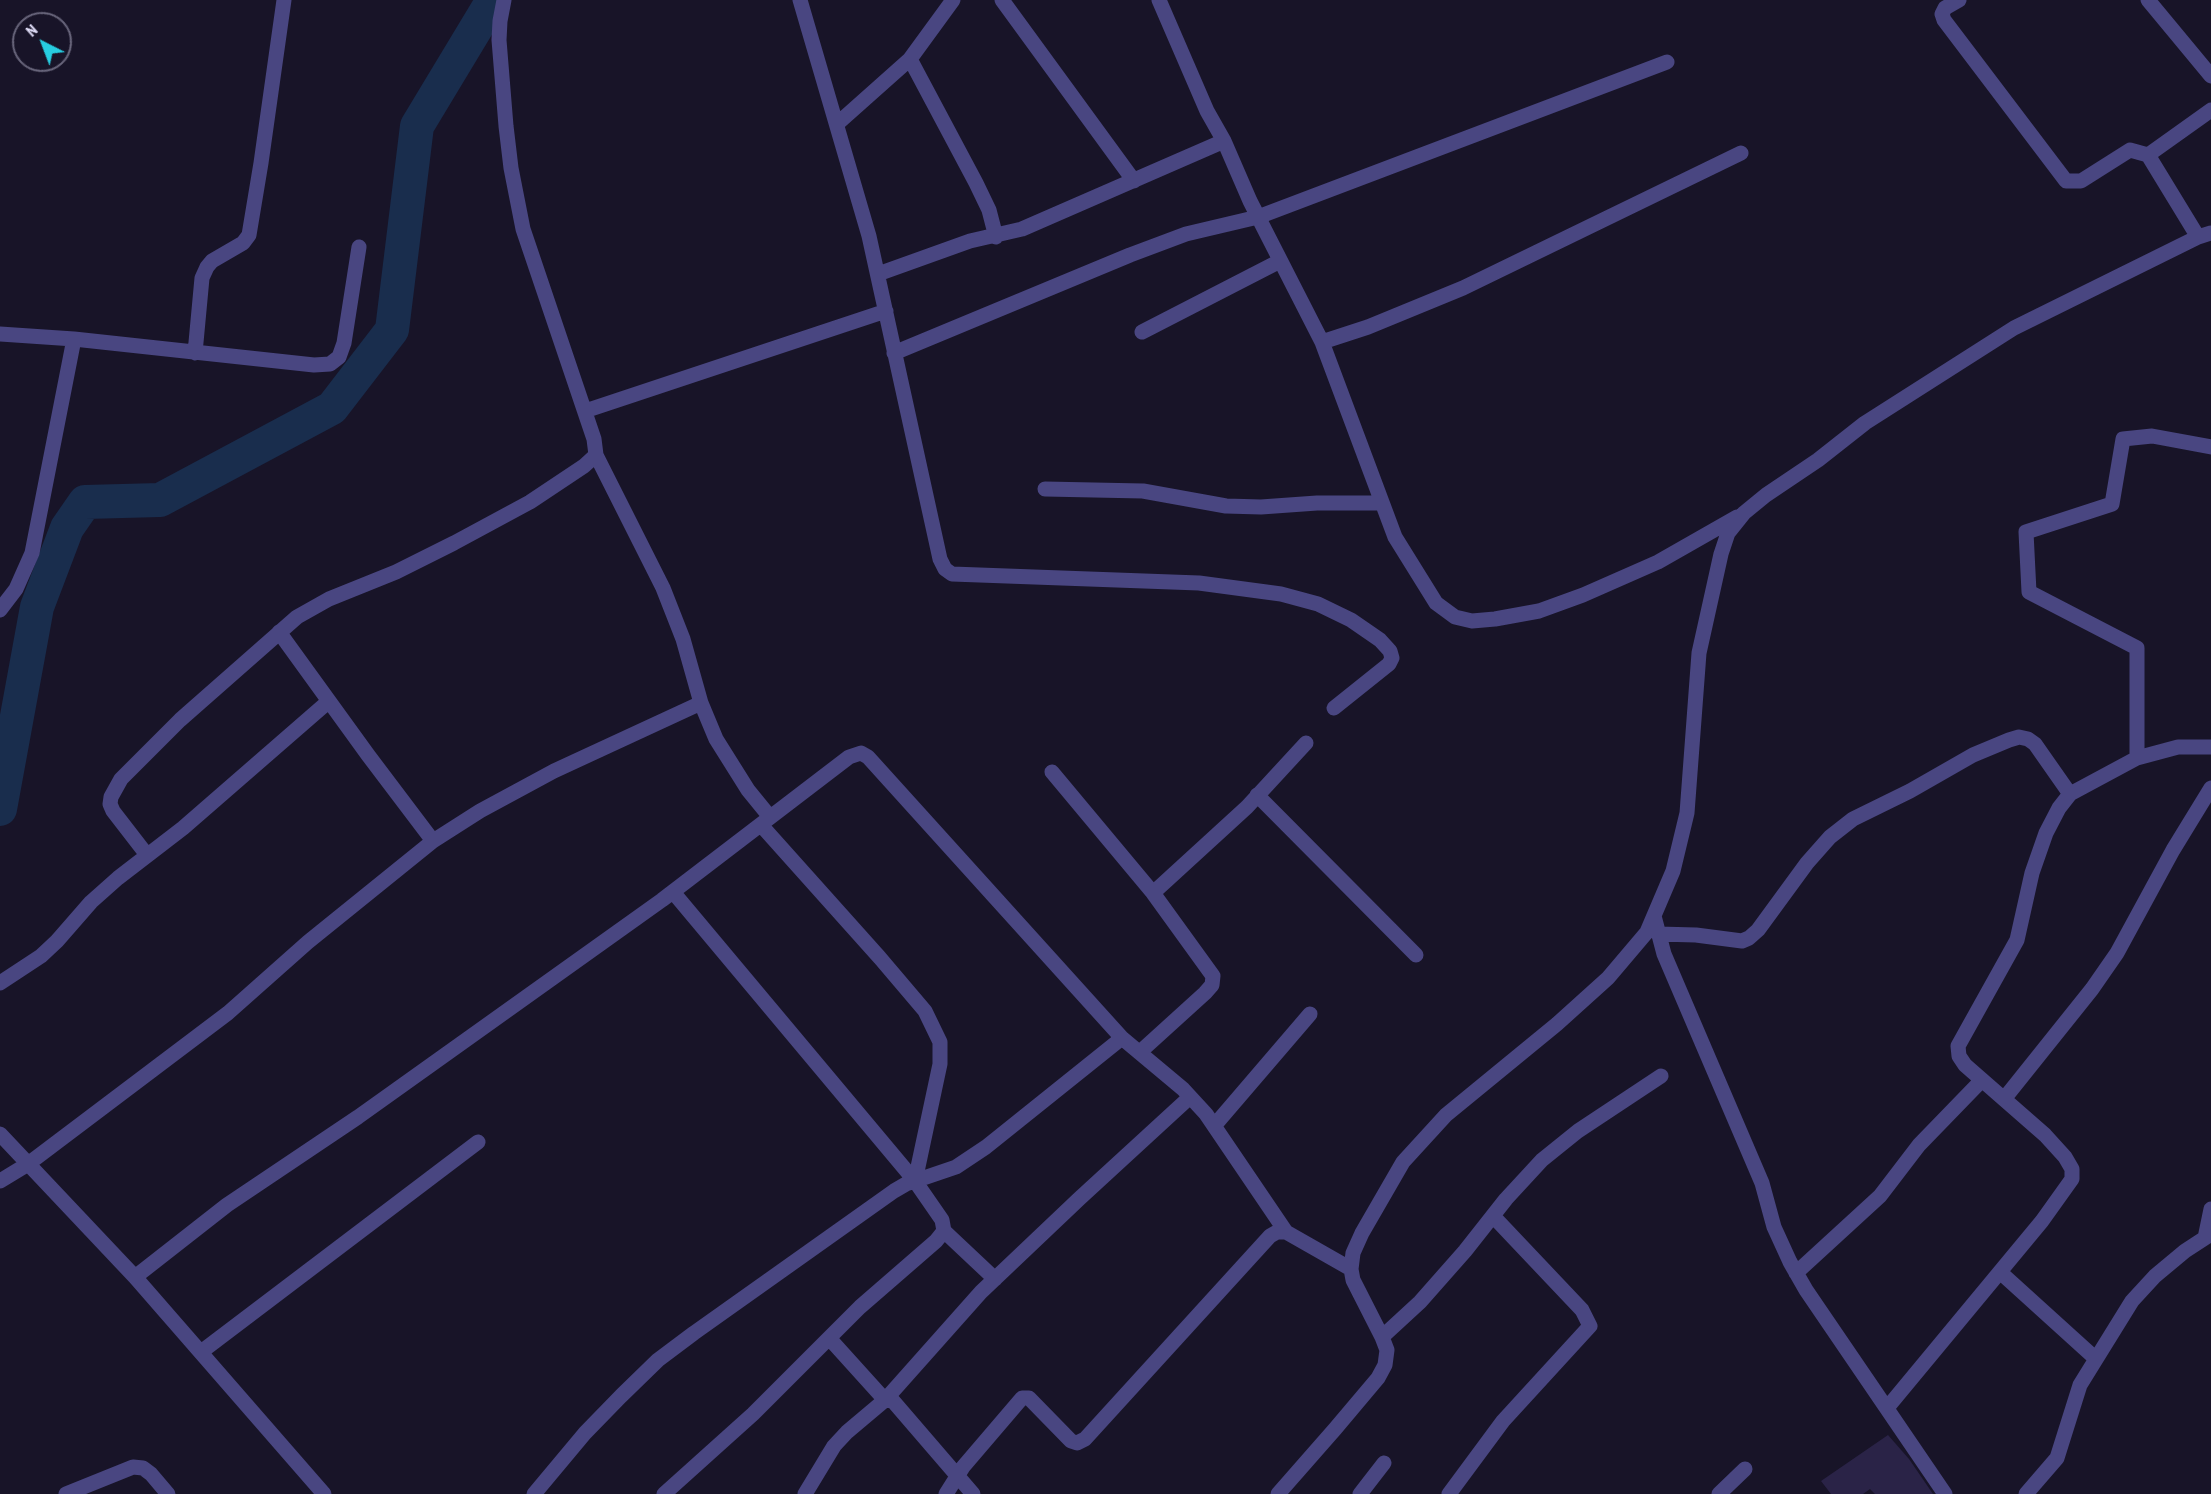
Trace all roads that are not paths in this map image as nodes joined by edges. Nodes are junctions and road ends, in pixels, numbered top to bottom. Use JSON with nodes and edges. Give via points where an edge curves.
{"nodes":[{"id":1,"x":284,"y":0,"type":"edge"},
{"id":2,"x":504,"y":0,"type":"edge"},
{"id":3,"x":800,"y":0,"type":"edge"},
{"id":4,"x":953,"y":0,"type":"edge"},
{"id":5,"x":1002,"y":0,"type":"edge"},
{"id":6,"x":1159,"y":0,"type":"edge"},
{"id":7,"x":2148,"y":0,"type":"edge"},
{"id":8,"x":1952,"y":2,"type":"edge"},
{"id":9,"x":910,"y":59,"type":"junction"},
{"id":10,"x":1666,"y":62,"type":"dead end"},
{"id":11,"x":2211,"y":76,"type":"edge"},
{"id":12,"x":2211,"y":110,"type":"edge"},
{"id":13,"x":837,"y":124,"type":"junction"},
{"id":14,"x":1224,"y":141,"type":"junction"},
{"id":15,"x":1741,"y":153,"type":"dead end"},
{"id":16,"x":2148,"y":155,"type":"junction"},
{"id":17,"x":1134,"y":181,"type":"junction"},
{"id":18,"x":1258,"y":217,"type":"junction"},
{"id":19,"x":2204,"y":235,"type":"edge"},
{"id":20,"x":996,"y":237,"type":"junction"},
{"id":21,"x":359,"y":247,"type":"dead end"},
{"id":22,"x":1280,"y":261,"type":"junction"},
{"id":23,"x":878,"y":274,"type":"junction"},
{"id":24,"x":886,"y":312,"type":"junction"},
{"id":25,"x":1142,"y":332,"type":"dead end"},
{"id":26,"x":0,"y":334,"type":"edge"},
{"id":27,"x":74,"y":339,"type":"junction"},
{"id":28,"x":1322,"y":342,"type":"junction"},
{"id":29,"x":195,"y":353,"type":"junction"},
{"id":30,"x":894,"y":353,"type":"junction"},
{"id":31,"x":585,"y":411,"type":"junction"},
{"id":32,"x":2211,"y":447,"type":"edge"},
{"id":33,"x":596,"y":455,"type":"junction"},
{"id":34,"x":1045,"y":489,"type":"dead end"},
{"id":35,"x":1381,"y":503,"type":"junction"},
{"id":36,"x":1744,"y":513,"type":"junction"},
{"id":37,"x":0,"y":610,"type":"edge"},
{"id":38,"x":279,"y":632,"type":"junction"},
{"id":39,"x":329,"y":701,"type":"junction"},
{"id":40,"x":701,"y":703,"type":"junction"},
{"id":41,"x":1334,"y":708,"type":"dead end"},
{"id":42,"x":1306,"y":743,"type":"dead end"},
{"id":43,"x":2211,"y":747,"type":"edge"},
{"id":44,"x":2137,"y":758,"type":"junction"},
{"id":45,"x":1053,"y":772,"type":"dead end"},
{"id":46,"x":2211,"y":788,"type":"edge"},
{"id":47,"x":2070,"y":794,"type":"junction"},
{"id":48,"x":1257,"y":795,"type":"junction"},
{"id":49,"x":765,"y":821,"type":"junction"},
{"id":50,"x":434,"y":841,"type":"junction"},
{"id":51,"x":147,"y":855,"type":"junction"},
{"id":52,"x":673,"y":892,"type":"junction"},
{"id":53,"x":1153,"y":893,"type":"junction"},
{"id":54,"x":1653,"y":933,"type":"junction"},
{"id":55,"x":1416,"y":955,"type":"dead end"},
{"id":56,"x":0,"y":983,"type":"edge"},
{"id":57,"x":1310,"y":1014,"type":"dead end"},
{"id":58,"x":1122,"y":1038,"type":"junction"},
{"id":59,"x":1140,"y":1052,"type":"junction"},
{"id":60,"x":1661,"y":1076,"type":"dead end"},
{"id":61,"x":1982,"y":1080,"type":"junction"},
{"id":62,"x":1190,"y":1097,"type":"junction"},
{"id":63,"x":2004,"y":1099,"type":"junction"},
{"id":64,"x":1214,"y":1126,"type":"junction"},
{"id":65,"x":0,"y":1134,"type":"edge"},
{"id":66,"x":478,"y":1142,"type":"dead end"},
{"id":67,"x":28,"y":1164,"type":"junction"},
{"id":68,"x":0,"y":1181,"type":"edge"},
{"id":69,"x":915,"y":1181,"type":"junction"},
{"id":70,"x":2211,"y":1209,"type":"edge"},
{"id":71,"x":1493,"y":1216,"type":"junction"},
{"id":72,"x":944,"y":1231,"type":"junction"},
{"id":73,"x":1286,"y":1232,"type":"junction"},
{"id":74,"x":2208,"y":1236,"type":"edge"},
{"id":75,"x":1351,"y":1269,"type":"junction"},
{"id":76,"x":2000,"y":1272,"type":"junction"},
{"id":77,"x":1796,"y":1273,"type":"junction"},
{"id":78,"x":135,"y":1277,"type":"junction"},
{"id":79,"x":995,"y":1279,"type":"junction"},
{"id":80,"x":1382,"y":1337,"type":"junction"},
{"id":81,"x":829,"y":1338,"type":"junction"},
{"id":82,"x":201,"y":1352,"type":"junction"},
{"id":83,"x":2096,"y":1359,"type":"junction"},
{"id":84,"x":885,"y":1400,"type":"junction"},
{"id":85,"x":1887,"y":1408,"type":"junction"},
{"id":86,"x":1384,"y":1463,"type":"dead end"},
{"id":87,"x":1745,"y":1469,"type":"dead end"},
{"id":88,"x":956,"y":1477,"type":"junction"},
{"id":89,"x":66,"y":1494,"type":"edge"},
{"id":90,"x":168,"y":1494,"type":"edge"},
{"id":91,"x":324,"y":1494,"type":"edge"},
{"id":92,"x":534,"y":1494,"type":"edge"},
{"id":93,"x":663,"y":1494,"type":"edge"},
{"id":94,"x":805,"y":1494,"type":"edge"},
{"id":95,"x":946,"y":1494,"type":"edge"},
{"id":96,"x":973,"y":1494,"type":"edge"},
{"id":97,"x":1278,"y":1494,"type":"edge"},
{"id":98,"x":1360,"y":1494,"type":"edge"},
{"id":99,"x":1449,"y":1494,"type":"edge"},
{"id":100,"x":1719,"y":1494,"type":"edge"},
{"id":101,"x":1945,"y":1494,"type":"edge"},
{"id":102,"x":2028,"y":1494,"type":"edge"}],
"edges":[{"from":1,"to":29,"type":"street","via":[[249,235],[207,267],[202,278]]},
{"from":2,"to":31,"type":"street","via":[[499,39],[506,126],[523,229]]},
{"from":3,"to":13,"type":"street"},
{"from":4,"to":9,"type":"street"},
{"from":5,"to":17,"type":"street"},
{"from":6,"to":14,"type":"street"},
{"from":7,"to":11,"type":"street"},
{"from":8,"to":16,"type":"street","via":[[1942,14],[1948,27],[2066,181],[2082,181],[2130,150]]},
{"from":9,"to":13,"type":"street"},
{"from":9,"to":20,"type":"street","via":[[976,183]]},
{"from":10,"to":18,"type":"street"},
{"from":12,"to":16,"type":"street"},
{"from":13,"to":23,"type":"street"},
{"from":14,"to":17,"type":"street"},
{"from":14,"to":18,"type":"street"},
{"from":15,"to":28,"type":"street","via":[[1463,288]]},
{"from":16,"to":19,"type":"street"},
{"from":17,"to":20,"type":"street","via":[[1022,230]]},
{"from":18,"to":22,"type":"street"},
{"from":18,"to":30,"type":"street","via":[[1186,234],[1141,250]]},
{"from":19,"to":36,"type":"street","via":[[2014,328],[1865,423]]},
{"from":20,"to":23,"type":"street","via":[[970,241]]},
{"from":21,"to":29,"type":"street","via":[[344,343],[339,357],[330,364]]},
{"from":22,"to":25,"type":"street"},
{"from":22,"to":28,"type":"street"},
{"from":23,"to":24,"type":"street"},
{"from":24,"to":30,"type":"street"},
{"from":24,"to":31,"type":"street"},
{"from":26,"to":27,"type":"street"},
{"from":27,"to":29,"type":"street"},
{"from":27,"to":37,"type":"street","via":[[32,553],[16,588]]},
{"from":28,"to":35,"type":"street"},
{"from":30,"to":41,"type":"street","via":[[945,569],[952,574],[1199,584],[1281,594],[1318,604],[1380,640],[1392,658]]},
{"from":31,"to":33,"type":"street"},
{"from":32,"to":44,"type":"street","via":[[2152,436],[2123,440],[2112,504],[2026,532],[2029,592],[2137,648]]},
{"from":33,"to":38,"type":"street","via":[[530,502],[415,564],[313,608]]},
{"from":33,"to":40,"type":"street","via":[[663,588]]},
{"from":34,"to":35,"type":"street","via":[[1143,491],[1226,506]]},
{"from":35,"to":36,"type":"street","via":[[1395,537],[1437,603],[1455,617],[1472,621],[1539,611],[1583,595],[1658,562]]},
{"from":36,"to":54,"type":"street","via":[[1728,533],[1720,554],[1699,653],[1687,813],[1673,871],[1654,916]]},
{"from":38,"to":39,"type":"street"},
{"from":38,"to":51,"type":"street","via":[[180,720],[121,779],[110,804]]},
{"from":39,"to":50,"type":"street"},
{"from":39,"to":51,"type":"street"},
{"from":40,"to":49,"type":"street","via":[[716,739]]},
{"from":40,"to":50,"type":"street","via":[[554,771]]},
{"from":42,"to":48,"type":"street"},
{"from":43,"to":44,"type":"street","via":[[2178,747]]},
{"from":44,"to":47,"type":"street"},
{"from":45,"to":53,"type":"street"},
{"from":46,"to":63,"type":"street","via":[[2117,953]]},
{"from":47,"to":54,"type":"street","via":[[2036,744],[2019,737],[2009,740],[1973,754],[1853,819],[1807,863],[1749,938],[1742,941]]},
{"from":47,"to":61,"type":"street","via":[[2046,833],[2032,873],[2017,940],[1958,1046],[1965,1065]]},
{"from":48,"to":53,"type":"street"},
{"from":48,"to":55,"type":"street"},
{"from":49,"to":52,"type":"street"},
{"from":49,"to":58,"type":"street","via":[[849,758],[861,753],[868,757]]},
{"from":49,"to":69,"type":"street","via":[[925,1011],[940,1042],[940,1064]]},
{"from":50,"to":67,"type":"street","via":[[308,942],[228,1013]]},
{"from":51,"to":56,"type":"street","via":[[91,902],[41,956]]},
{"from":52,"to":69,"type":"street"},
{"from":52,"to":78,"type":"street","via":[[358,1117],[227,1205]]},
{"from":53,"to":59,"type":"street","via":[[1213,976],[1205,993]]},
{"from":54,"to":75,"type":"street","via":[[1557,1024],[1446,1114],[1403,1162],[1362,1233]]},
{"from":54,"to":77,"type":"street","via":[[1762,1183],[1774,1227]]},
{"from":57,"to":64,"type":"street"},
{"from":58,"to":59,"type":"street"},
{"from":58,"to":69,"type":"street","via":[[986,1147],[956,1167]]},
{"from":59,"to":62,"type":"street"},
{"from":60,"to":71,"type":"street","via":[[1542,1160]]},
{"from":61,"to":63,"type":"street"},
{"from":61,"to":77,"type":"street","via":[[1918,1145],[1880,1196]]},
{"from":62,"to":64,"type":"street"},
{"from":62,"to":79,"type":"street"},
{"from":63,"to":76,"type":"street","via":[[2065,1157],[2072,1169],[2072,1179]]},
{"from":64,"to":73,"type":"street"},
{"from":65,"to":67,"type":"street"},
{"from":66,"to":82,"type":"street"},
{"from":67,"to":68,"type":"street"},
{"from":67,"to":78,"type":"street"},
{"from":69,"to":72,"type":"street","via":[[942,1220]]},
{"from":69,"to":92,"type":"street","via":[[859,1215],[658,1360],[585,1433]]},
{"from":70,"to":74,"type":"street"},
{"from":71,"to":80,"type":"street","via":[[1420,1302]]},
{"from":71,"to":99,"type":"street","via":[[1582,1310],[1590,1326],[1503,1421]]},
{"from":72,"to":79,"type":"street"},
{"from":72,"to":81,"type":"street"},
{"from":73,"to":75,"type":"street"},
{"from":73,"to":88,"type":"street","via":[[1270,1236],[1085,1439],[1071,1441],[1029,1398],[1022,1398]]},
{"from":74,"to":83,"type":"street","via":[[2162,1270],[2132,1301]]},
{"from":75,"to":80,"type":"street"},
{"from":76,"to":83,"type":"street"},
{"from":76,"to":85,"type":"street"},
{"from":77,"to":85,"type":"street"},
{"from":78,"to":82,"type":"street"},
{"from":79,"to":84,"type":"street"},
{"from":80,"to":97,"type":"street","via":[[1387,1350],[1378,1378]]},
{"from":81,"to":84,"type":"street"},
{"from":81,"to":93,"type":"street","via":[[753,1414]]},
{"from":82,"to":91,"type":"street"},
{"from":83,"to":102,"type":"street","via":[[2080,1385],[2057,1458]]},
{"from":84,"to":88,"type":"street","via":[[893,1401]]},
{"from":84,"to":94,"type":"street","via":[[834,1446]]},
{"from":85,"to":101,"type":"street"},
{"from":86,"to":98,"type":"street"},
{"from":87,"to":100,"type":"street"},
{"from":88,"to":95,"type":"street"},
{"from":88,"to":96,"type":"street"},
{"from":89,"to":90,"type":"street","via":[[134,1467],[151,1474]]}]}
